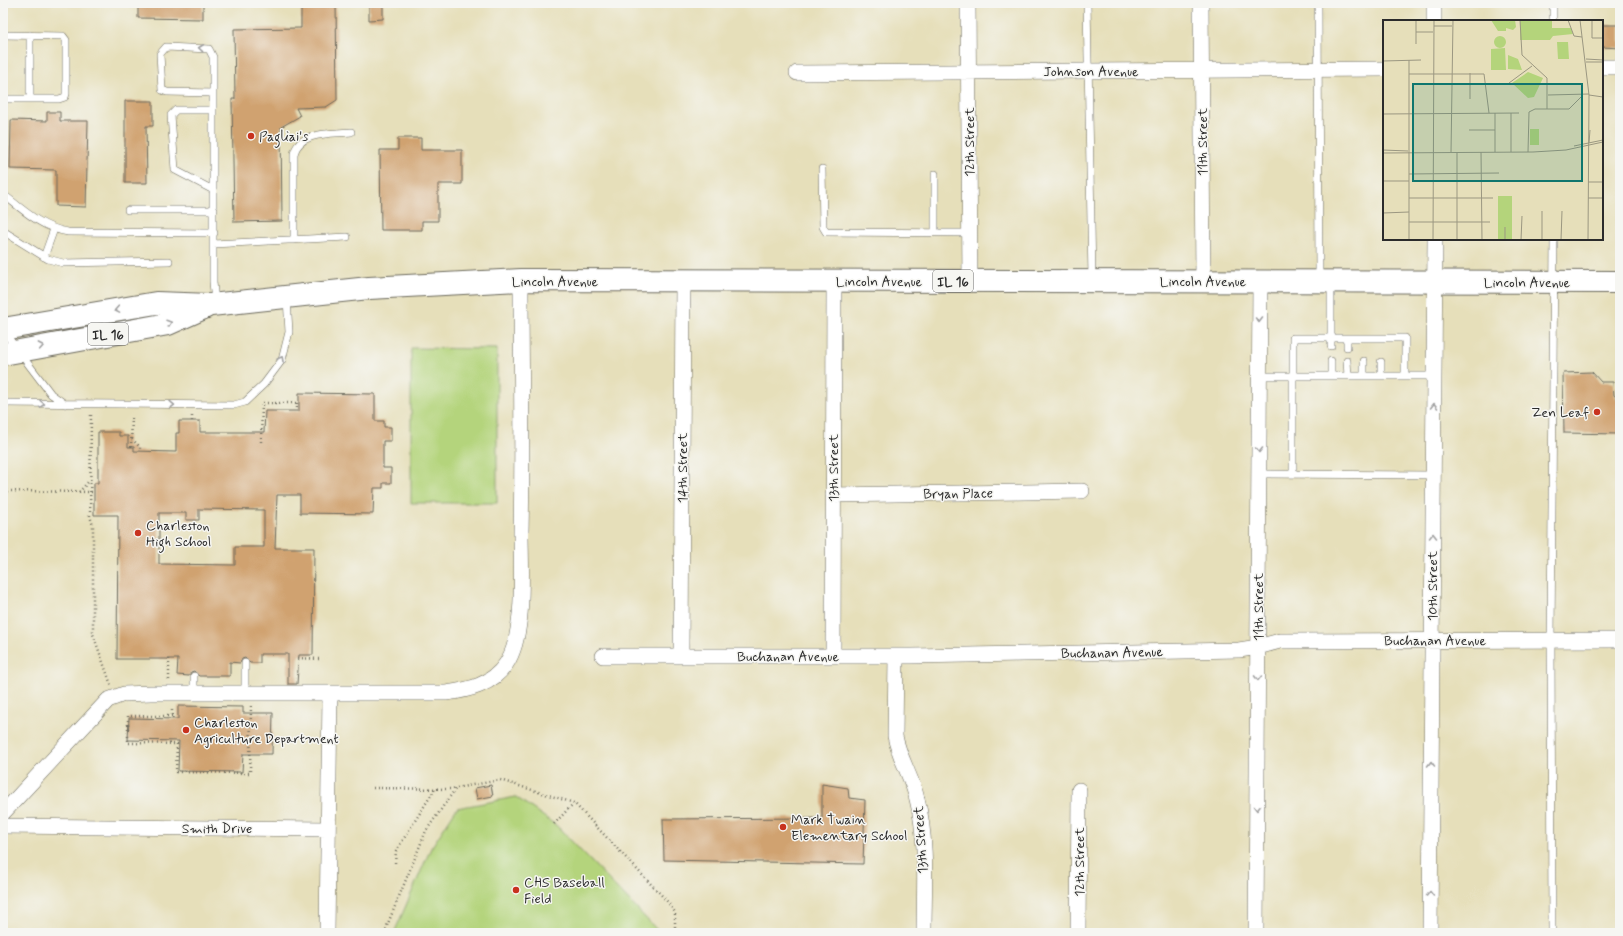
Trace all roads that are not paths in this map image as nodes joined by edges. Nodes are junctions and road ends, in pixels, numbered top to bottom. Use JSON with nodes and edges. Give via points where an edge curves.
{"nodes":[{"id":1,"x":968,"y":3,"type":"edge"},
{"id":2,"x":1086,"y":3,"type":"edge"},
{"id":3,"x":1201,"y":3,"type":"edge"},
{"id":4,"x":1318,"y":3,"type":"edge"},
{"id":5,"x":1434,"y":3,"type":"edge"},
{"id":6,"x":1553,"y":3,"type":"edge"},
{"id":7,"x":1434,"y":20,"type":"edge"},
{"id":8,"x":1553,"y":20,"type":"edge"},
{"id":9,"x":3,"y":35,"type":"edge"},
{"id":10,"x":30,"y":35,"type":"junction"},
{"id":11,"x":1603,"y":67,"type":"edge"},
{"id":12,"x":1620,"y":67,"type":"edge"},
{"id":13,"x":1318,"y":69,"type":"junction"},
{"id":14,"x":1383,"y":69,"type":"edge"},
{"id":15,"x":1201,"y":70,"type":"junction"},
{"id":16,"x":1087,"y":71,"type":"junction"},
{"id":17,"x":969,"y":72,"type":"junction"},
{"id":18,"x":797,"y":73,"type":"dead end"},
{"id":19,"x":213,"y":93,"type":"junction"},
{"id":20,"x":3,"y":99,"type":"edge"},
{"id":21,"x":30,"y":99,"type":"junction"},
{"id":22,"x":213,"y":110,"type":"junction"},
{"id":23,"x":351,"y":132,"type":"dead end"},
{"id":24,"x":822,"y":169,"type":"dead end"},
{"id":25,"x":935,"y":174,"type":"dead end"},
{"id":26,"x":214,"y":190,"type":"junction"},
{"id":27,"x":3,"y":194,"type":"edge"},
{"id":28,"x":128,"y":210,"type":"dead end"},
{"id":29,"x":214,"y":210,"type":"junction"},
{"id":30,"x":54,"y":229,"type":"junction"},
{"id":31,"x":3,"y":231,"type":"edge"},
{"id":32,"x":214,"y":232,"type":"junction"},
{"id":33,"x":935,"y":233,"type":"junction"},
{"id":34,"x":970,"y":233,"type":"junction"},
{"id":35,"x":347,"y":237,"type":"dead end"},
{"id":36,"x":294,"y":240,"type":"junction"},
{"id":37,"x":1435,"y":240,"type":"edge"},
{"id":38,"x":1554,"y":240,"type":"edge"},
{"id":39,"x":214,"y":244,"type":"junction"},
{"id":40,"x":44,"y":257,"type":"junction"},
{"id":41,"x":169,"y":260,"type":"dead end"},
{"id":42,"x":521,"y":280,"type":"junction"},
{"id":43,"x":683,"y":280,"type":"junction"},
{"id":44,"x":834,"y":280,"type":"junction"},
{"id":45,"x":970,"y":281,"type":"junction"},
{"id":46,"x":1092,"y":281,"type":"junction"},
{"id":47,"x":1203,"y":281,"type":"junction"},
{"id":48,"x":1260,"y":281,"type":"junction"},
{"id":49,"x":1325,"y":282,"type":"junction"},
{"id":50,"x":1435,"y":282,"type":"junction"},
{"id":51,"x":1555,"y":282,"type":"junction"},
{"id":52,"x":1620,"y":282,"type":"edge"},
{"id":53,"x":287,"y":296,"type":"junction"},
{"id":54,"x":213,"y":305,"type":"junction"},
{"id":55,"x":3,"y":330,"type":"edge"},
{"id":56,"x":1330,"y":338,"type":"junction"},
{"id":57,"x":1347,"y":338,"type":"junction"},
{"id":58,"x":1364,"y":338,"type":"junction"},
{"id":59,"x":1330,"y":346,"type":"dead end"},
{"id":60,"x":1364,"y":346,"type":"dead end"},
{"id":61,"x":1347,"y":347,"type":"dead end"},
{"id":62,"x":11,"y":352,"type":"edge"},
{"id":63,"x":1330,"y":361,"type":"dead end"},
{"id":64,"x":1348,"y":361,"type":"dead end"},
{"id":65,"x":1364,"y":361,"type":"dead end"},
{"id":66,"x":1381,"y":362,"type":"dead end"},
{"id":67,"x":1259,"y":376,"type":"junction"},
{"id":68,"x":1294,"y":376,"type":"junction"},
{"id":69,"x":1330,"y":376,"type":"junction"},
{"id":70,"x":1348,"y":376,"type":"junction"},
{"id":71,"x":1364,"y":376,"type":"junction"},
{"id":72,"x":1381,"y":376,"type":"junction"},
{"id":73,"x":1405,"y":376,"type":"junction"},
{"id":74,"x":1434,"y":376,"type":"junction"},
{"id":75,"x":3,"y":403,"type":"edge"},
{"id":76,"x":65,"y":404,"type":"junction"},
{"id":77,"x":1258,"y":474,"type":"junction"},
{"id":78,"x":1294,"y":474,"type":"junction"},
{"id":79,"x":1433,"y":475,"type":"junction"},
{"id":80,"x":1082,"y":490,"type":"dead end"},
{"id":81,"x":833,"y":495,"type":"junction"},
{"id":82,"x":1432,"y":640,"type":"junction"},
{"id":83,"x":1551,"y":640,"type":"junction"},
{"id":84,"x":1620,"y":640,"type":"edge"},
{"id":85,"x":1258,"y":647,"type":"junction"},
{"id":86,"x":603,"y":656,"type":"dead end"},
{"id":87,"x":681,"y":656,"type":"junction"},
{"id":88,"x":833,"y":656,"type":"junction"},
{"id":89,"x":896,"y":656,"type":"junction"},
{"id":90,"x":245,"y":663,"type":"dead end"},
{"id":91,"x":194,"y":676,"type":"dead end"},
{"id":92,"x":194,"y":693,"type":"junction"},
{"id":93,"x":330,"y":693,"type":"junction"},
{"id":94,"x":248,"y":698,"type":"junction"},
{"id":95,"x":1079,"y":790,"type":"dead end"},
{"id":96,"x":18,"y":797,"type":"junction"},
{"id":97,"x":3,"y":813,"type":"edge"},
{"id":98,"x":3,"y":826,"type":"edge"},
{"id":99,"x":31,"y":826,"type":"junction"},
{"id":100,"x":328,"y":829,"type":"junction"},
{"id":101,"x":327,"y":933,"type":"edge"},
{"id":102,"x":924,"y":933,"type":"edge"},
{"id":103,"x":1078,"y":933,"type":"edge"},
{"id":104,"x":1256,"y":933,"type":"edge"},
{"id":105,"x":1430,"y":933,"type":"edge"},
{"id":106,"x":1552,"y":933,"type":"edge"}],
"edges":[{"from":1,"to":17,"type":"street","name":"12th Street"},
{"from":2,"to":16,"type":"lane"},
{"from":3,"to":15,"type":"street","name":"11th Street"},
{"from":4,"to":13,"type":"lane"},
{"from":5,"to":7,"type":"street"},
{"from":6,"to":8,"type":"lane"},
{"from":9,"to":10,"type":"lane"},
{"from":10,"to":21,"type":"lane"},
{"from":10,"to":21,"type":"lane","via":[[58,35],[66,40],[65,97],[59,100]]},
{"from":11,"to":12,"type":"street"},
{"from":13,"to":14,"type":"street","name":"Johnson Avenue"},
{"from":13,"to":15,"type":"street","name":"Johnson Avenue"},
{"from":13,"to":49,"type":"lane"},
{"from":15,"to":16,"type":"street","name":"Johnson Avenue"},
{"from":15,"to":47,"type":"street","name":"11th Street"},
{"from":16,"to":17,"type":"street","name":"Johnson Avenue"},
{"from":16,"to":46,"type":"lane"},
{"from":17,"to":18,"type":"street","name":"Johnson Avenue"},
{"from":17,"to":34,"type":"street","name":"12th Street"},
{"from":19,"to":19,"type":"lane","one_way":true,"via":[[213,57],[209,49],[166,47],[160,54],[162,90]]},
{"from":19,"to":22,"type":"lane"},
{"from":20,"to":21,"type":"lane"},
{"from":22,"to":26,"type":"lane"},
{"from":22,"to":26,"type":"lane","via":[[176,110],[171,115],[175,170]]},
{"from":23,"to":36,"type":"lane","via":[[314,136],[296,146]]},
{"from":24,"to":33,"type":"lane","via":[[823,227],[826,232]]},
{"from":25,"to":33,"type":"lane"},
{"from":26,"to":29,"type":"lane"},
{"from":27,"to":30,"type":"lane","via":[[38,221]]},
{"from":28,"to":29,"type":"lane"},
{"from":29,"to":32,"type":"lane"},
{"from":30,"to":32,"type":"lane","via":[[68,232]]},
{"from":30,"to":40,"type":"lane"},
{"from":31,"to":40,"type":"lane"},
{"from":32,"to":39,"type":"lane"},
{"from":33,"to":34,"type":"lane"},
{"from":34,"to":45,"type":"street","name":"12th Street"},
{"from":35,"to":36,"type":"lane"},
{"from":36,"to":39,"type":"lane"},
{"from":37,"to":50,"type":"street","name":"10th Street"},
{"from":38,"to":51,"type":"lane"},
{"from":39,"to":54,"type":"lane"},
{"from":40,"to":41,"type":"lane","via":[[63,263]]},
{"from":42,"to":43,"type":"main road","name":"Lincoln Avenue","number":"IL 16"},
{"from":42,"to":53,"type":"main road","name":"Lincoln Avenue","number":"IL 16","via":[[368,288]]},
{"from":42,"to":93,"type":"street","via":[[520,608],[516,642],[506,664],[488,682],[470,690],[446,693]]},
{"from":43,"to":44,"type":"main road","name":"Lincoln Avenue","number":"IL 16"},
{"from":43,"to":87,"type":"street","name":"14th Street"},
{"from":44,"to":45,"type":"main road","name":"Lincoln Avenue","number":"IL 16"},
{"from":44,"to":81,"type":"street","name":"13th Street"},
{"from":45,"to":46,"type":"main road","name":"Lincoln Avenue","number":"IL 16"},
{"from":46,"to":47,"type":"main road","name":"Lincoln Avenue","number":"IL 16"},
{"from":47,"to":48,"type":"main road","name":"Lincoln Avenue","number":"IL 16"},
{"from":48,"to":49,"type":"main road","name":"Lincoln Avenue","number":"IL 16"},
{"from":48,"to":67,"type":"street","name":"11th Street","one_way":true},
{"from":49,"to":50,"type":"main road","name":"Lincoln Avenue","number":"IL 16"},
{"from":49,"to":56,"type":"lane"},
{"from":50,"to":51,"type":"main road","name":"Lincoln Avenue","number":"IL 16"},
{"from":50,"to":74,"type":"street","name":"10th Street"},
{"from":51,"to":52,"type":"main road","name":"Lincoln Avenue","number":"IL 16"},
{"from":51,"to":83,"type":"lane"},
{"from":53,"to":54,"type":"main road","name":"Lincoln Avenue","number":"IL 16"},
{"from":76,"to":53,"type":"lane","one_way":true,"via":[[234,405],[245,402],[264,384],[282,360],[289,332]]},
{"from":54,"to":55,"type":"main road","name":"Lincoln Avenue","number":"IL 16","one_way":true,"via":[[156,303]]},
{"from":62,"to":54,"type":"main road","name":"Lincoln Avenue","number":"IL 16","one_way":true,"via":[[168,324]]},
{"from":55,"to":62,"type":"lane"},
{"from":56,"to":57,"type":"lane"},
{"from":56,"to":59,"type":"lane"},
{"from":56,"to":68,"type":"lane","via":[[1293,338]]},
{"from":57,"to":58,"type":"lane"},
{"from":57,"to":61,"type":"lane"},
{"from":58,"to":60,"type":"lane"},
{"from":58,"to":73,"type":"lane","via":[[1382,341],[1406,338]]},
{"from":62,"to":76,"type":"lane","via":[[50,394]]},
{"from":63,"to":69,"type":"lane"},
{"from":64,"to":70,"type":"lane"},
{"from":65,"to":71,"type":"lane"},
{"from":66,"to":72,"type":"lane"},
{"from":67,"to":68,"type":"lane"},
{"from":67,"to":77,"type":"street","name":"11th Street","one_way":true},
{"from":68,"to":69,"type":"lane"},
{"from":68,"to":78,"type":"lane"},
{"from":69,"to":70,"type":"lane"},
{"from":70,"to":71,"type":"lane"},
{"from":71,"to":72,"type":"lane"},
{"from":72,"to":73,"type":"lane"},
{"from":73,"to":74,"type":"lane"},
{"from":79,"to":74,"type":"street","name":"10th Street","one_way":true},
{"from":75,"to":76,"type":"lane","one_way":true},
{"from":77,"to":78,"type":"lane"},
{"from":77,"to":85,"type":"street","name":"11th Street"},
{"from":78,"to":79,"type":"lane"},
{"from":82,"to":79,"type":"street","name":"10th Street","one_way":true},
{"from":80,"to":81,"type":"street","name":"Bryan Place"},
{"from":81,"to":88,"type":"street","name":"13th Street"},
{"from":82,"to":83,"type":"street","name":"Buchanan Avenue"},
{"from":82,"to":85,"type":"street","name":"Buchanan Avenue","via":[[1280,640]]},
{"from":105,"to":82,"type":"street","name":"10th Street","one_way":true},
{"from":83,"to":84,"type":"street","name":"Buchanan Avenue"},
{"from":83,"to":106,"type":"lane"},
{"from":85,"to":89,"type":"street","name":"Buchanan Avenue","via":[[1239,650]]},
{"from":85,"to":104,"type":"street","name":"11th Street","one_way":true},
{"from":86,"to":87,"type":"street","name":"Buchanan Avenue"},
{"from":87,"to":88,"type":"street","name":"Buchanan Avenue"},
{"from":88,"to":89,"type":"street","name":"Buchanan Avenue"},
{"from":89,"to":102,"type":"street","name":"13th Street","via":[[895,736],[918,800],[922,826]]},
{"from":90,"to":94,"type":"lane"},
{"from":91,"to":92,"type":"lane"},
{"from":92,"to":94,"type":"street"},
{"from":92,"to":96,"type":"street","via":[[124,694],[108,700]]},
{"from":93,"to":94,"type":"street"},
{"from":93,"to":100,"type":"street"},
{"from":95,"to":103,"type":"street","name":"12th Street"},
{"from":96,"to":97,"type":"street"},
{"from":96,"to":99,"type":"street","via":[[16,815],[20,821]]},
{"from":98,"to":99,"type":"street","name":"Smith Drive"},
{"from":99,"to":100,"type":"street","name":"Smith Drive"},
{"from":100,"to":101,"type":"street"}]}
